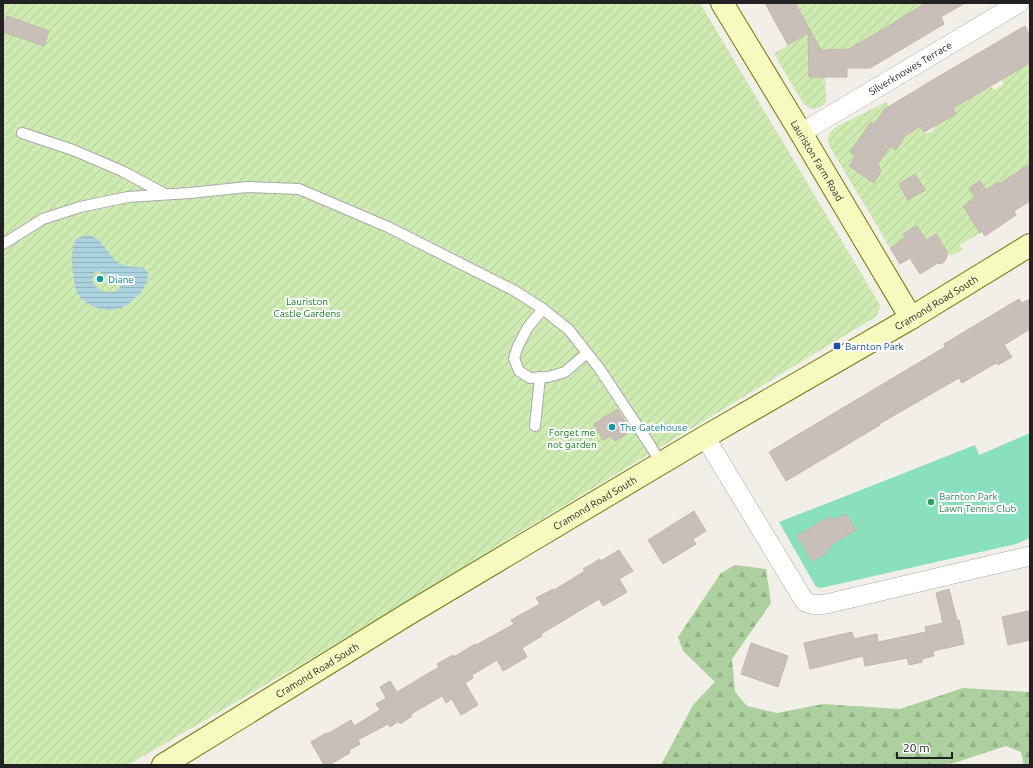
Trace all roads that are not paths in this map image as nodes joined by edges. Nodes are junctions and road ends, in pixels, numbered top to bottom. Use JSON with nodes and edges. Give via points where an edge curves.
{"nodes":[{"id":1,"x":722,"y":3,"type":"edge"},
{"id":2,"x":1019,"y":3,"type":"edge"},
{"id":3,"x":22,"y":133,"type":"dead end"},
{"id":4,"x":801,"y":133,"type":"junction"},
{"id":5,"x":165,"y":194,"type":"junction"},
{"id":6,"x":3,"y":244,"type":"edge"},
{"id":7,"x":1030,"y":245,"type":"edge"},
{"id":8,"x":543,"y":309,"type":"junction"},
{"id":9,"x":911,"y":318,"type":"junction"},
{"id":10,"x":587,"y":353,"type":"junction"},
{"id":11,"x":540,"y":377,"type":"junction"},
{"id":12,"x":535,"y":426,"type":"dead end"},
{"id":13,"x":705,"y":437,"type":"junction"},
{"id":14,"x":661,"y":464,"type":"junction"},
{"id":15,"x":1030,"y":556,"type":"edge"},
{"id":16,"x":163,"y":765,"type":"edge"}],
"edges":[{"from":1,"to":4,"type":"street","name":"Lauriston Farm Road"},
{"from":2,"to":4,"type":"street","name":"Silverknowes Terrace"},
{"from":3,"to":5,"type":"lane","via":[[74,150]]},
{"from":4,"to":9,"type":"street","name":"Lauriston Farm Road"},
{"from":5,"to":6,"type":"lane","via":[[128,197],[80,207],[43,219]]},
{"from":5,"to":8,"type":"lane","via":[[247,186],[299,189],[388,227],[515,290]]},
{"from":7,"to":9,"type":"street","name":"Cramond Road South"},
{"from":8,"to":10,"type":"lane","via":[[569,330]]},
{"from":8,"to":11,"type":"lane","via":[[528,327],[514,358],[518,371],[530,378]]},
{"from":9,"to":13,"type":"street","name":"Cramond Road South"},
{"from":10,"to":11,"type":"lane","via":[[564,372]]},
{"from":10,"to":14,"type":"lane"},
{"from":11,"to":12,"type":"lane"},
{"from":13,"to":14,"type":"street","name":"Cramond Road South"},
{"from":13,"to":15,"type":"street","via":[[805,602],[815,605],[826,604]]},
{"from":14,"to":16,"type":"street","name":"Cramond Road South","via":[[407,615]]}]}
